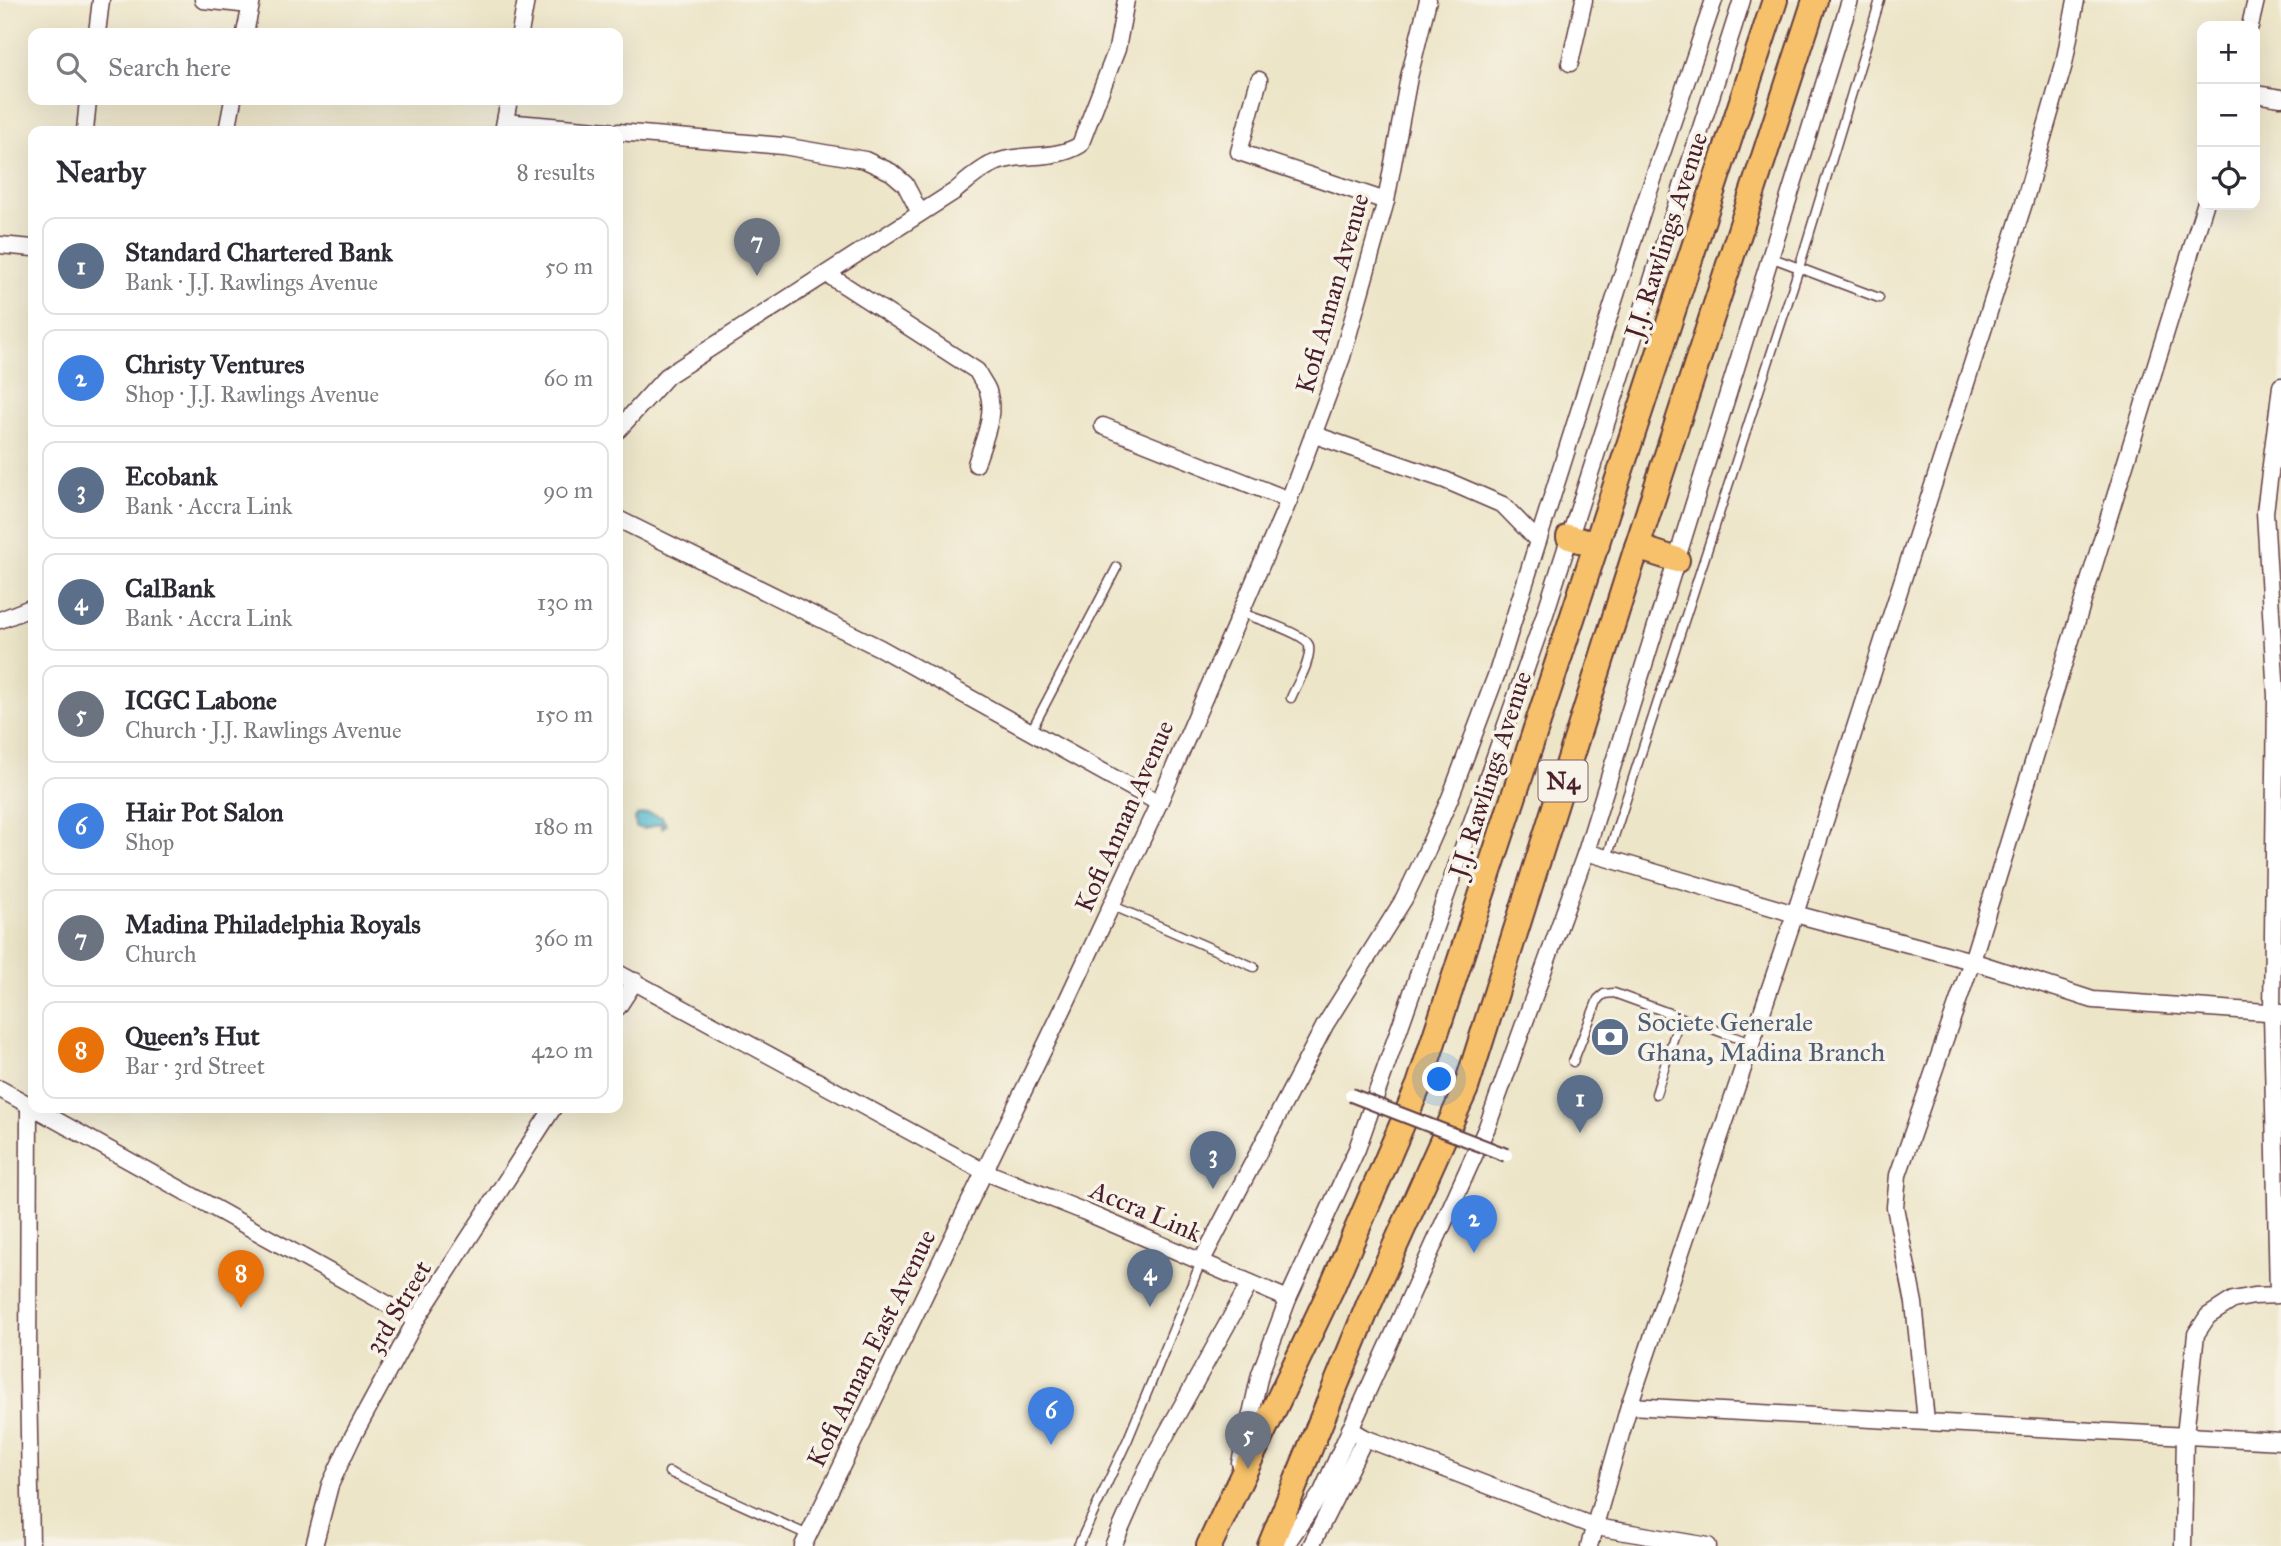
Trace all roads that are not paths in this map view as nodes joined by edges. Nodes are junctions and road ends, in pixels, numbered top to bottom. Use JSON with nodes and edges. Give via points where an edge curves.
{"nodes":[{"id":1,"x":101,"y":0,"type":"edge"},
{"id":2,"x":203,"y":0,"type":"edge"},
{"id":3,"x":526,"y":0,"type":"edge"},
{"id":4,"x":1126,"y":0,"type":"edge"},
{"id":5,"x":1428,"y":0,"type":"edge"},
{"id":6,"x":1584,"y":0,"type":"edge"},
{"id":7,"x":1714,"y":0,"type":"edge"},
{"id":8,"x":1742,"y":0,"type":"edge"},
{"id":9,"x":1775,"y":0,"type":"edge"},
{"id":10,"x":1815,"y":0,"type":"edge"},
{"id":11,"x":1850,"y":0,"type":"edge"},
{"id":12,"x":1880,"y":0,"type":"edge"},
{"id":13,"x":2076,"y":0,"type":"edge"},
{"id":14,"x":2256,"y":0,"type":"edge"},
{"id":15,"x":251,"y":3,"type":"edge"},
{"id":16,"x":2251,"y":21,"type":"edge"},
{"id":17,"x":98,"y":28,"type":"edge"},
{"id":18,"x":246,"y":28,"type":"edge"},
{"id":19,"x":521,"y":28,"type":"edge"},
{"id":20,"x":1570,"y":63,"type":"dead end"},
{"id":21,"x":1259,"y":80,"type":"dead end"},
{"id":22,"x":2260,"y":95,"type":"edge"},
{"id":23,"x":2281,"y":98,"type":"edge"},
{"id":24,"x":88,"y":105,"type":"edge"},
{"id":25,"x":232,"y":105,"type":"edge"},
{"id":26,"x":508,"y":105,"type":"edge"},
{"id":27,"x":85,"y":126,"type":"edge"},
{"id":28,"x":228,"y":126,"type":"edge"},
{"id":29,"x":504,"y":126,"type":"edge"},
{"id":30,"x":623,"y":132,"type":"edge"},
{"id":31,"x":1386,"y":201,"type":"junction"},
{"id":32,"x":2203,"y":210,"type":"edge"},
{"id":33,"x":920,"y":213,"type":"junction"},
{"id":34,"x":0,"y":245,"type":"edge"},
{"id":35,"x":28,"y":248,"type":"edge"},
{"id":36,"x":1770,"y":257,"type":"junction"},
{"id":37,"x":1799,"y":268,"type":"junction"},
{"id":38,"x":827,"y":274,"type":"junction"},
{"id":39,"x":1879,"y":298,"type":"dead end"},
{"id":40,"x":2281,"y":386,"type":"edge"},
{"id":41,"x":623,"y":424,"type":"edge"},
{"id":42,"x":1103,"y":426,"type":"dead end"},
{"id":43,"x":1315,"y":435,"type":"junction"},
{"id":44,"x":976,"y":464,"type":"dead end"},
{"id":45,"x":1289,"y":500,"type":"junction"},
{"id":46,"x":623,"y":521,"type":"edge"},
{"id":47,"x":1569,"y":537,"type":"junction"},
{"id":48,"x":1538,"y":541,"type":"junction"},
{"id":49,"x":1597,"y":545,"type":"junction"},
{"id":50,"x":1637,"y":547,"type":"junction"},
{"id":51,"x":1677,"y":561,"type":"junction"},
{"id":52,"x":1117,"y":567,"type":"dead end"},
{"id":53,"x":28,"y":609,"type":"edge"},
{"id":54,"x":1242,"y":613,"type":"junction"},
{"id":55,"x":0,"y":620,"type":"edge"},
{"id":56,"x":2279,"y":696,"type":"edge"},
{"id":57,"x":1291,"y":698,"type":"dead end"},
{"id":58,"x":1031,"y":731,"type":"junction"},
{"id":59,"x":1159,"y":803,"type":"junction"},
{"id":60,"x":1586,"y":852,"type":"junction"},
{"id":61,"x":1607,"y":858,"type":"junction"},
{"id":62,"x":1111,"y":905,"type":"junction"},
{"id":63,"x":1795,"y":914,"type":"junction"},
{"id":64,"x":1972,"y":961,"type":"junction"},
{"id":65,"x":1254,"y":967,"type":"dead end"},
{"id":66,"x":623,"y":975,"type":"edge"},
{"id":67,"x":635,"y":981,"type":"junction"},
{"id":68,"x":623,"y":999,"type":"edge"},
{"id":69,"x":2276,"y":1013,"type":"edge"},
{"id":70,"x":1681,"y":1017,"type":"junction"},
{"id":71,"x":1751,"y":1043,"type":"junction"},
{"id":72,"x":1573,"y":1062,"type":"dead end"},
{"id":73,"x":0,"y":1089,"type":"edge"},
{"id":74,"x":1656,"y":1094,"type":"dead end"},
{"id":75,"x":1351,"y":1095,"type":"dead end"},
{"id":76,"x":28,"y":1105,"type":"edge"},
{"id":77,"x":29,"y":1113,"type":"edge"},
{"id":78,"x":42,"y":1113,"type":"edge"},
{"id":79,"x":550,"y":1113,"type":"edge"},
{"id":80,"x":1506,"y":1155,"type":"dead end"},
{"id":81,"x":983,"y":1171,"type":"junction"},
{"id":82,"x":1201,"y":1262,"type":"junction"},
{"id":83,"x":1250,"y":1283,"type":"junction"},
{"id":84,"x":2279,"y":1295,"type":"edge"},
{"id":85,"x":1288,"y":1299,"type":"junction"},
{"id":86,"x":416,"y":1320,"type":"junction"},
{"id":87,"x":1629,"y":1406,"type":"junction"},
{"id":88,"x":1926,"y":1421,"type":"junction"},
{"id":89,"x":1350,"y":1430,"type":"junction"},
{"id":90,"x":2185,"y":1435,"type":"junction"},
{"id":91,"x":1365,"y":1438,"type":"junction"},
{"id":92,"x":2281,"y":1441,"type":"edge"},
{"id":93,"x":669,"y":1472,"type":"dead end"},
{"id":94,"x":1234,"y":1490,"type":"junction"},
{"id":95,"x":1596,"y":1527,"type":"junction"},
{"id":96,"x":805,"y":1541,"type":"edge"},
{"id":97,"x":32,"y":1546,"type":"edge"},
{"id":98,"x":314,"y":1546,"type":"edge"},
{"id":99,"x":1078,"y":1546,"type":"edge"},
{"id":100,"x":1114,"y":1546,"type":"edge"},
{"id":101,"x":1209,"y":1546,"type":"edge"},
{"id":102,"x":1270,"y":1546,"type":"edge"},
{"id":103,"x":1285,"y":1546,"type":"edge"},
{"id":104,"x":1311,"y":1546,"type":"edge"},
{"id":105,"x":1589,"y":1546,"type":"edge"},
{"id":106,"x":1708,"y":1546,"type":"edge"},
{"id":107,"x":2183,"y":1546,"type":"edge"}],
"edges":[{"from":1,"to":17,"type":"street"},
{"from":2,"to":15,"type":"street"},
{"from":3,"to":19,"type":"street"},
{"from":4,"to":33,"type":"street","via":[[1117,49],[1080,145],[1058,155],[990,164]]},
{"from":5,"to":31,"type":"street","name":"Kofi Annan Avenue"},
{"from":6,"to":20,"type":"street"},
{"from":7,"to":48,"type":"street"},
{"from":8,"to":47,"type":"street"},
{"from":9,"to":49,"type":"highway","name":"J.J. Rawlings Avenue","number":"N4"},
{"from":10,"to":50,"type":"highway","number":"N4"},
{"from":11,"to":36,"type":"street"},
{"from":12,"to":37,"type":"lane"},
{"from":13,"to":63,"type":"street","via":[[2064,64],[2024,203]]},
{"from":14,"to":16,"type":"street"},
{"from":15,"to":18,"type":"street"},
{"from":21,"to":31,"type":"street","via":[[1239,152]]},
{"from":22,"to":23,"type":"street"},
{"from":24,"to":27,"type":"street"},
{"from":25,"to":28,"type":"street"},
{"from":26,"to":29,"type":"street"},
{"from":30,"to":33,"type":"street","via":[[783,146],[865,160],[905,184]]},
{"from":31,"to":43,"type":"street","name":"Kofi Annan Avenue"},
{"from":32,"to":64,"type":"street"},
{"from":33,"to":38,"type":"street"},
{"from":34,"to":35,"type":"street"},
{"from":36,"to":37,"type":"lane"},
{"from":36,"to":51,"type":"street"},
{"from":37,"to":39,"type":"lane"},
{"from":37,"to":61,"type":"lane"},
{"from":38,"to":41,"type":"street","via":[[667,376]]},
{"from":38,"to":44,"type":"street","via":[[976,372],[990,403],[989,425]]},
{"from":40,"to":56,"type":"street","via":[[2265,512]]},
{"from":42,"to":45,"type":"street"},
{"from":43,"to":45,"type":"street","name":"Kofi Annan Avenue"},
{"from":43,"to":48,"type":"street","via":[[1503,505]]},
{"from":45,"to":54,"type":"street","name":"Kofi Annan Avenue"},
{"from":46,"to":58,"type":"street","via":[[880,648]]},
{"from":47,"to":49,"type":"highway"},
{"from":47,"to":85,"type":"street","via":[[1357,1149]]},
{"from":48,"to":82,"type":"street","via":[[1497,674],[1425,855],[1404,899],[1325,1025]]},
{"from":49,"to":94,"type":"highway","name":"J.J. Rawlings Avenue","number":"N4","via":[[1419,1085],[1332,1287]]},
{"from":50,"to":51,"type":"highway"},
{"from":50,"to":102,"type":"highway","number":"N4","via":[[1466,1088],[1369,1304]]},
{"from":51,"to":60,"type":"street"},
{"from":52,"to":58,"type":"lane"},
{"from":53,"to":55,"type":"street"},
{"from":54,"to":57,"type":"lane","via":[[1307,641],[1307,660]]},
{"from":54,"to":59,"type":"street","name":"Kofi Annan Avenue"},
{"from":56,"to":69,"type":"street"},
{"from":58,"to":59,"type":"street"},
{"from":59,"to":62,"type":"street","name":"Kofi Annan Avenue"},
{"from":60,"to":61,"type":"street"},
{"from":60,"to":89,"type":"street","via":[[1487,1128]]},
{"from":61,"to":63,"type":"street"},
{"from":62,"to":65,"type":"lane"},
{"from":62,"to":81,"type":"street","name":"Kofi Annan Avenue"},
{"from":63,"to":64,"type":"street"},
{"from":63,"to":71,"type":"street"},
{"from":64,"to":69,"type":"street","via":[[2093,1000]]},
{"from":64,"to":88,"type":"street","via":[[1898,1175],[1895,1207],[1914,1303]]},
{"from":66,"to":67,"type":"street"},
{"from":67,"to":68,"type":"street"},
{"from":67,"to":81,"type":"street"},
{"from":69,"to":84,"type":"street"},
{"from":70,"to":71,"type":"lane"},
{"from":70,"to":72,"type":"lane","via":[[1614,993],[1604,994]]},
{"from":70,"to":74,"type":"lane"},
{"from":71,"to":87,"type":"street"},
{"from":73,"to":76,"type":"street"},
{"from":75,"to":80,"type":"street","bridge":true},
{"from":77,"to":97,"type":"street"},
{"from":78,"to":86,"type":"street"},
{"from":79,"to":86,"type":"street","name":"3rd Street"},
{"from":81,"to":82,"type":"street","name":"Accra Link"},
{"from":81,"to":96,"type":"street","name":"Kofi Annan East Avenue"},
{"from":82,"to":83,"type":"street","name":"Accra Link"},
{"from":82,"to":99,"type":"lane"},
{"from":83,"to":85,"type":"street","name":"Accra Link"},
{"from":83,"to":100,"type":"street","via":[[1147,1469]]},
{"from":84,"to":90,"type":"street","via":[[2233,1300],[2208,1316],[2196,1334]]},
{"from":85,"to":94,"type":"street","via":[[1260,1374]]},
{"from":86,"to":98,"type":"street","name":"3rd Street","via":[[330,1485]]},
{"from":87,"to":88,"type":"street"},
{"from":87,"to":95,"type":"street"},
{"from":88,"to":90,"type":"street"},
{"from":89,"to":91,"type":"street"},
{"from":89,"to":103,"type":"street","via":[[1322,1492]]},
{"from":90,"to":92,"type":"street"},
{"from":90,"to":107,"type":"street"},
{"from":91,"to":95,"type":"street"},
{"from":91,"to":104,"type":"street"},
{"from":93,"to":96,"type":"lane"},
{"from":94,"to":101,"type":"highway","name":"J.J. Rawlings Avenue","number":"N4"},
{"from":95,"to":105,"type":"street"},
{"from":95,"to":106,"type":"street"}]}
